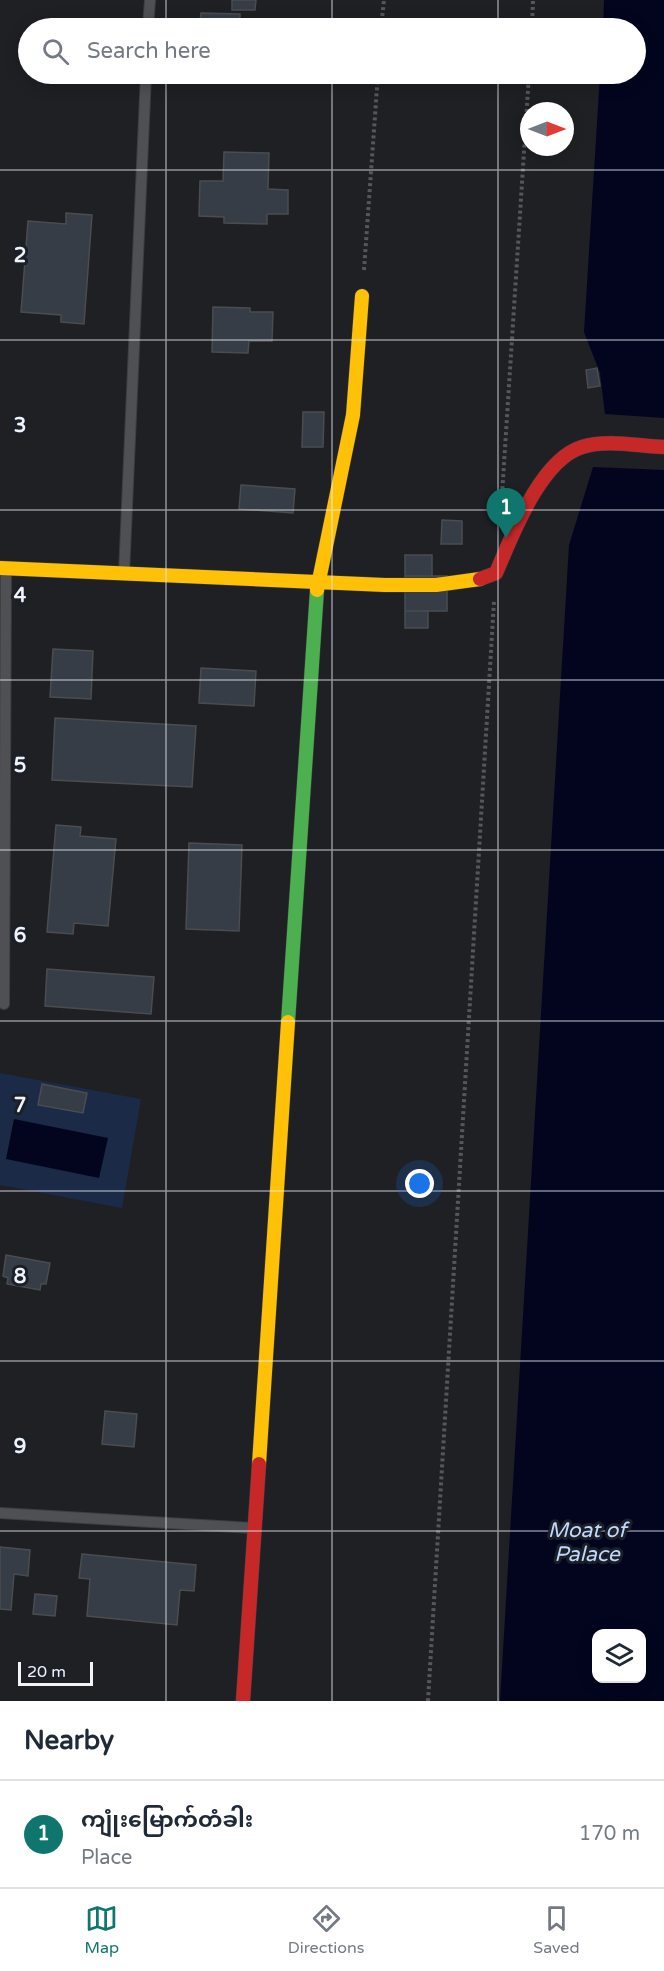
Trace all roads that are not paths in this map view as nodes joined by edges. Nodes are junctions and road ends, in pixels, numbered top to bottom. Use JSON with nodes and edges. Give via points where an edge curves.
{"nodes":[{"id":1,"x":150,"y":0,"type":"edge"},
{"id":2,"x":149,"y":18,"type":"edge"},
{"id":3,"x":146,"y":84,"type":"edge"},
{"id":4,"x":362,"y":296,"type":"road end"},
{"id":5,"x":664,"y":447,"type":"edge"},
{"id":6,"x":3,"y":568,"type":"edge"},
{"id":7,"x":124,"y":576,"type":"junction"},
{"id":8,"x":318,"y":582,"type":"junction"},
{"id":9,"x":4,"y":1004,"type":"dead end"},
{"id":10,"x":0,"y":1513,"type":"edge"},
{"id":11,"x":255,"y":1528,"type":"junction"},
{"id":12,"x":243,"y":1701,"type":"edge"}],
"edges":[{"from":1,"to":2,"type":"lane"},
{"from":3,"to":7,"type":"lane"},
{"from":4,"to":8,"type":"street","via":[[353,415]]},
{"from":5,"to":8,"type":"street","via":[[587,446],[570,452],[547,475],[519,519],[496,573],[488,578],[460,583],[388,585]]},
{"from":6,"to":7,"type":"street"},
{"from":6,"to":9,"type":"lane"},
{"from":7,"to":8,"type":"street"},
{"from":8,"to":11,"type":"street"},
{"from":10,"to":11,"type":"lane"},
{"from":11,"to":12,"type":"street"}]}
